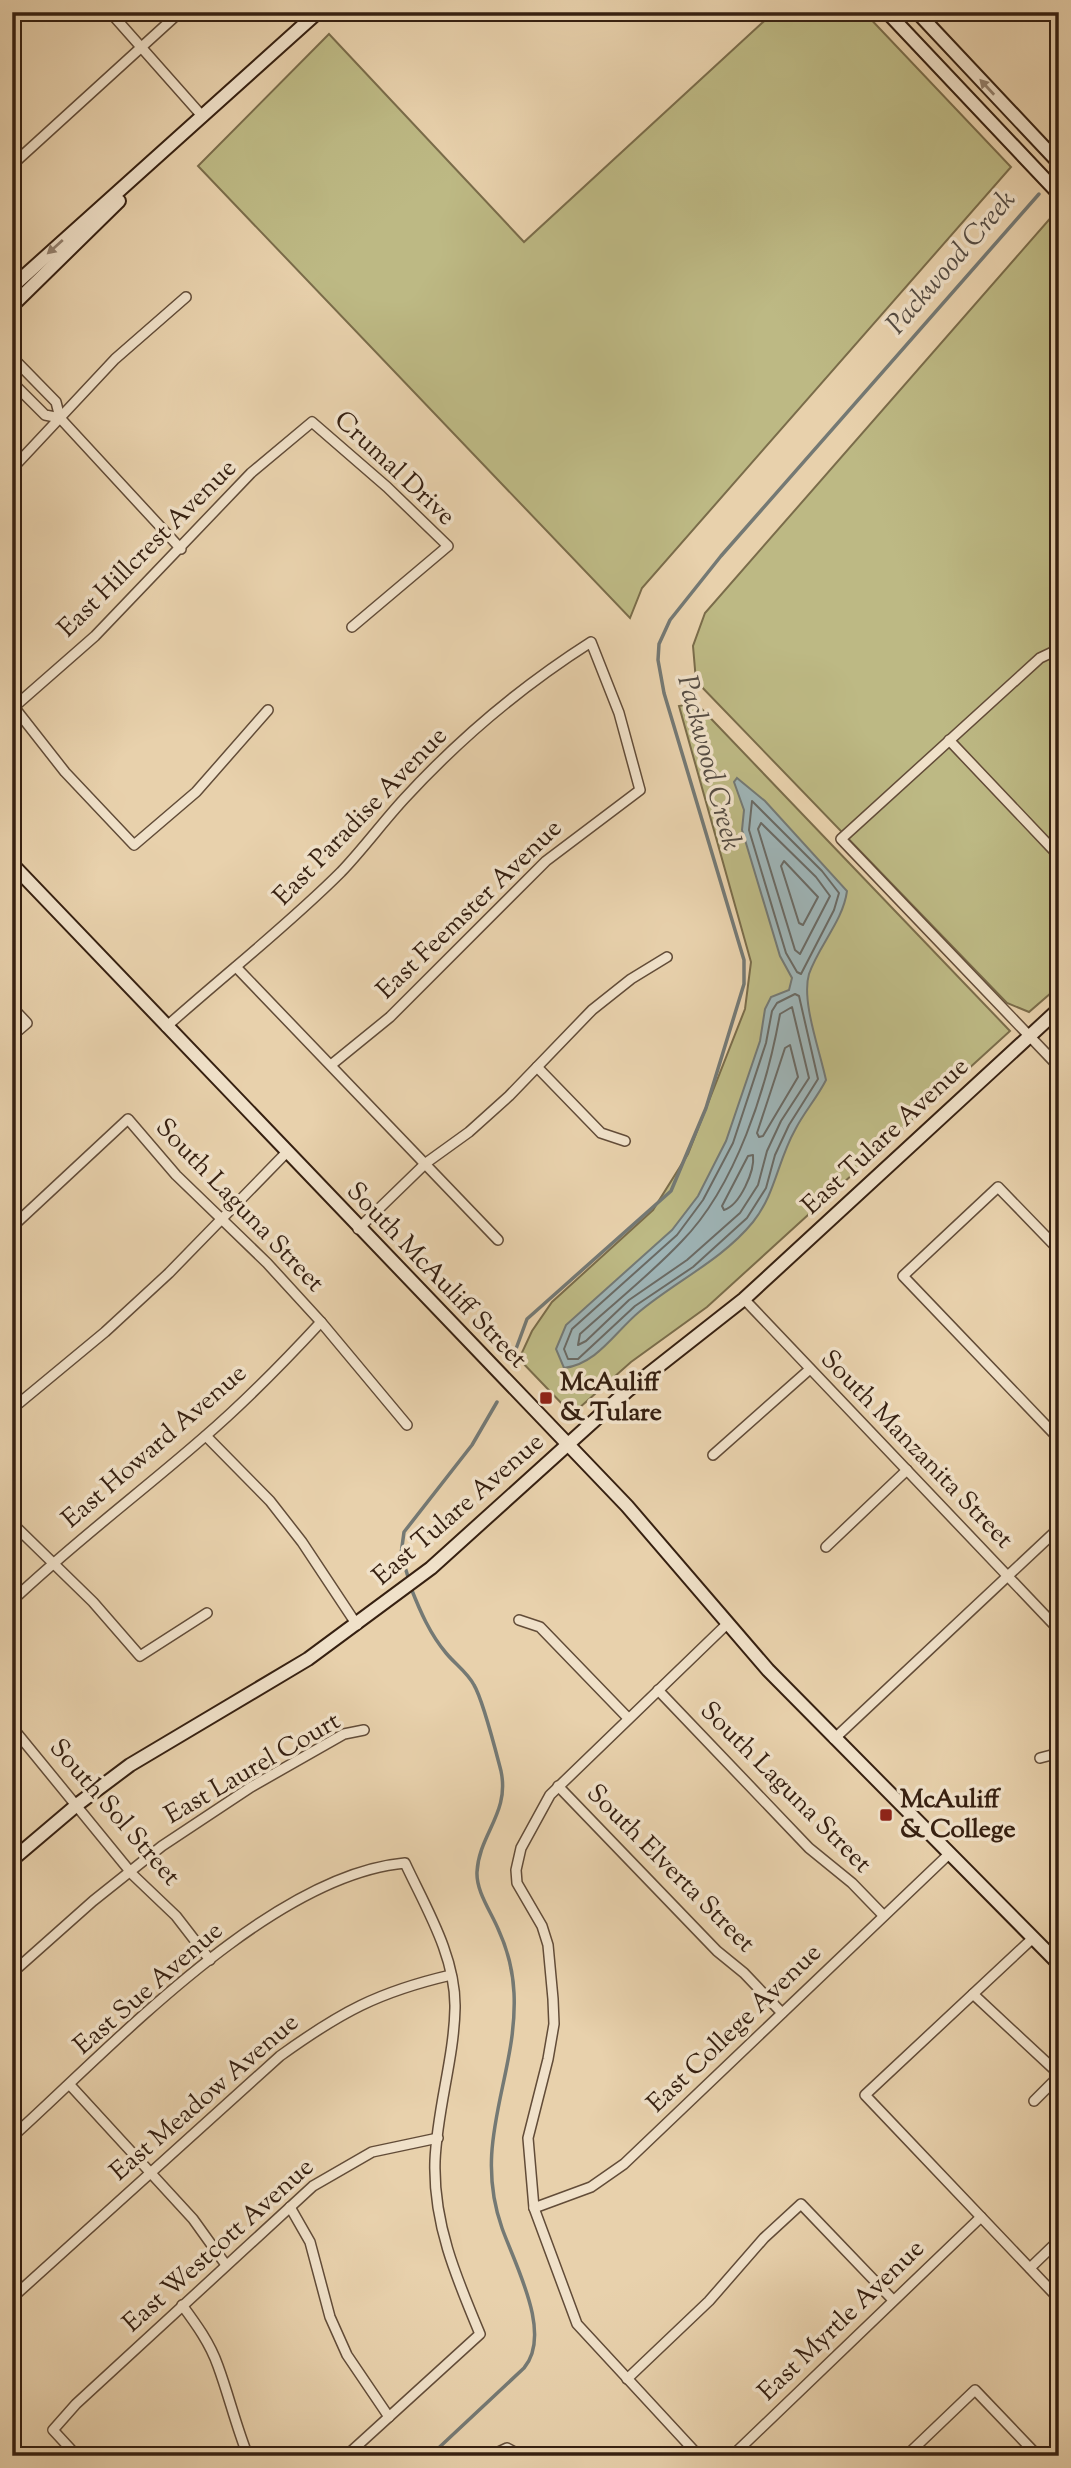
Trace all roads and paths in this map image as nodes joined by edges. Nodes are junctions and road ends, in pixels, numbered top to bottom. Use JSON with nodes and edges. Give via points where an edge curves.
{"nodes":[{"id":1,"x":110,"y":12,"type":"edge"},
{"id":2,"x":180,"y":12,"type":"edge"},
{"id":3,"x":318,"y":12,"type":"edge"},
{"id":4,"x":887,"y":12,"type":"edge"},
{"id":5,"x":917,"y":12,"type":"edge"},
{"id":6,"x":142,"y":47,"type":"junction"},
{"id":7,"x":203,"y":117,"type":"junction"},
{"id":8,"x":181,"y":138,"type":"junction"},
{"id":9,"x":1059,"y":163,"type":"edge"},
{"id":10,"x":12,"y":164,"type":"edge"},
{"id":11,"x":1059,"y":194,"type":"edge"},
{"id":12,"x":12,"y":287,"type":"edge"},
{"id":13,"x":186,"y":296,"type":"dead end"},
{"id":14,"x":12,"y":306,"type":"edge"},
{"id":15,"x":12,"y":357,"type":"edge"},
{"id":16,"x":12,"y":382,"type":"edge"},
{"id":17,"x":60,"y":418,"type":"junction"},
{"id":18,"x":312,"y":422,"type":"joint"},
{"id":19,"x":12,"y":469,"type":"edge"},
{"id":20,"x":181,"y":549,"type":"junction"},
{"id":21,"x":352,"y":627,"type":"dead end"},
{"id":22,"x":591,"y":642,"type":"joint"},
{"id":23,"x":1059,"y":649,"type":"edge"},
{"id":24,"x":268,"y":710,"type":"dead end"},
{"id":25,"x":949,"y":740,"type":"junction"},
{"id":26,"x":1059,"y":856,"type":"edge"},
{"id":27,"x":12,"y":864,"type":"edge"},
{"id":28,"x":667,"y":957,"type":"dead end"},
{"id":29,"x":236,"y":967,"type":"junction"},
{"id":30,"x":12,"y":1007,"type":"edge"},
{"id":31,"x":1059,"y":1009,"type":"edge"},
{"id":32,"x":166,"y":1027,"type":"junction"},
{"id":33,"x":12,"y":1036,"type":"edge"},
{"id":34,"x":1030,"y":1036,"type":"junction"},
{"id":35,"x":331,"y":1065,"type":"junction"},
{"id":36,"x":1059,"y":1066,"type":"edge"},
{"id":37,"x":537,"y":1067,"type":"junction"},
{"id":38,"x":625,"y":1140,"type":"dead end"},
{"id":39,"x":286,"y":1153,"type":"junction"},
{"id":40,"x":426,"y":1163,"type":"junction"},
{"id":41,"x":219,"y":1220,"type":"junction"},
{"id":42,"x":12,"y":1227,"type":"edge"},
{"id":43,"x":358,"y":1229,"type":"junction"},
{"id":44,"x":498,"y":1240,"type":"dead end"},
{"id":45,"x":1059,"y":1250,"type":"edge"},
{"id":46,"x":744,"y":1299,"type":"junction"},
{"id":47,"x":321,"y":1322,"type":"junction"},
{"id":48,"x":810,"y":1368,"type":"junction"},
{"id":49,"x":12,"y":1409,"type":"edge"},
{"id":50,"x":407,"y":1425,"type":"dead end"},
{"id":51,"x":206,"y":1436,"type":"junction"},
{"id":52,"x":1059,"y":1439,"type":"edge"},
{"id":53,"x":568,"y":1445,"type":"junction"},
{"id":54,"x":713,"y":1455,"type":"dead end"},
{"id":55,"x":906,"y":1470,"type":"junction"},
{"id":56,"x":12,"y":1523,"type":"edge"},
{"id":57,"x":1059,"y":1528,"type":"edge"},
{"id":58,"x":826,"y":1548,"type":"dead end"},
{"id":59,"x":54,"y":1562,"type":"junction"},
{"id":60,"x":1007,"y":1576,"type":"junction"},
{"id":61,"x":12,"y":1601,"type":"edge"},
{"id":62,"x":207,"y":1613,"type":"dead end"},
{"id":63,"x":519,"y":1620,"type":"dead end"},
{"id":64,"x":357,"y":1625,"type":"junction"},
{"id":65,"x":726,"y":1625,"type":"junction"},
{"id":66,"x":1059,"y":1630,"type":"edge"},
{"id":67,"x":657,"y":1690,"type":"junction"},
{"id":68,"x":628,"y":1718,"type":"junction"},
{"id":69,"x":364,"y":1730,"type":"dead end"},
{"id":70,"x":14,"y":1733,"type":"edge"},
{"id":71,"x":834,"y":1739,"type":"junction"},
{"id":72,"x":1059,"y":1753,"type":"edge"},
{"id":73,"x":1040,"y":1758,"type":"dead end"},
{"id":74,"x":558,"y":1786,"type":"junction"},
{"id":75,"x":78,"y":1804,"type":"junction"},
{"id":76,"x":948,"y":1855,"type":"junction"},
{"id":77,"x":12,"y":1860,"type":"edge"},
{"id":78,"x":130,"y":1871,"type":"junction"},
{"id":79,"x":883,"y":1915,"type":"junction"},
{"id":80,"x":1032,"y":1938,"type":"junction"},
{"id":81,"x":211,"y":1960,"type":"junction"},
{"id":82,"x":1059,"y":1964,"type":"edge"},
{"id":83,"x":12,"y":1973,"type":"edge"},
{"id":84,"x":451,"y":1975,"type":"junction"},
{"id":85,"x":973,"y":1994,"type":"junction"},
{"id":86,"x":782,"y":2012,"type":"junction"},
{"id":87,"x":1059,"y":2075,"type":"edge"},
{"id":88,"x":70,"y":2085,"type":"junction"},
{"id":89,"x":1034,"y":2101,"type":"dead end"},
{"id":90,"x":12,"y":2137,"type":"edge"},
{"id":91,"x":438,"y":2138,"type":"junction"},
{"id":92,"x":150,"y":2171,"type":"junction"},
{"id":93,"x":290,"y":2207,"type":"junction"},
{"id":94,"x":534,"y":2208,"type":"junction"},
{"id":95,"x":981,"y":2217,"type":"junction"},
{"id":96,"x":1059,"y":2240,"type":"edge"},
{"id":97,"x":226,"y":2265,"type":"junction"},
{"id":98,"x":1030,"y":2268,"type":"junction"},
{"id":99,"x":12,"y":2298,"type":"edge"},
{"id":100,"x":1059,"y":2299,"type":"edge"},
{"id":101,"x":894,"y":2300,"type":"junction"},
{"id":102,"x":181,"y":2305,"type":"junction"},
{"id":103,"x":627,"y":2379,"type":"junction"},
{"id":104,"x":389,"y":2417,"type":"junction"},
{"id":105,"x":77,"y":2456,"type":"edge"},
{"id":106,"x":248,"y":2456,"type":"edge"},
{"id":107,"x":346,"y":2456,"type":"edge"},
{"id":108,"x":490,"y":2456,"type":"edge"},
{"id":109,"x":522,"y":2456,"type":"edge"},
{"id":110,"x":699,"y":2456,"type":"edge"},
{"id":111,"x":732,"y":2456,"type":"edge"},
{"id":112,"x":906,"y":2456,"type":"edge"},
{"id":113,"x":1038,"y":2456,"type":"edge"}],
"edges":[{"from":1,"to":6,"type":"street"},
{"from":2,"to":6,"type":"street"},
{"from":3,"to":7,"type":"street"},
{"from":4,"to":11,"type":"street"},
{"from":9,"to":5,"type":"street","one_way":true},
{"from":6,"to":7,"type":"street"},
{"from":6,"to":10,"type":"street"},
{"from":7,"to":8,"type":"street"},
{"from":8,"to":12,"type":"street","one_way":true},
{"from":8,"to":14,"type":"street"},
{"from":13,"to":17,"type":"street","via":[[115,359]]},
{"from":15,"to":17,"type":"street","via":[[56,402]]},
{"from":16,"to":17,"type":"street","via":[[45,415]]},
{"from":17,"to":19,"type":"street"},
{"from":17,"to":20,"type":"street"},
{"from":18,"to":20,"type":"street","name":"East Hillcrest Avenue","via":[[251,473]]},
{"from":18,"to":21,"type":"street","name":"Crumal Drive","via":[[448,546]]},
{"from":20,"to":24,"type":"street","name":"East Hillcrest Avenue","via":[[95,636],[14,707],[65,772],[134,845],[196,792]]},
{"from":22,"to":29,"type":"street","name":"East Paradise Avenue","via":[[550,668],[481,724],[404,799],[343,870]]},
{"from":22,"to":35,"type":"street","name":"East Feemster Avenue","via":[[620,713],[640,790],[545,861],[390,1017]]},
{"from":23,"to":25,"type":"street","via":[[1040,658]]},
{"from":25,"to":26,"type":"street"},
{"from":25,"to":34,"type":"street","via":[[841,839]]},
{"from":27,"to":32,"type":"street","name":"South McAuliff Street"},
{"from":28,"to":37,"type":"street","via":[[592,1010]]},
{"from":29,"to":32,"type":"street","name":"East Paradise Avenue"},
{"from":29,"to":35,"type":"street"},
{"from":30,"to":33,"type":"street","via":[[27,1023]]},
{"from":31,"to":34,"type":"street","name":"East Tulare Avenue"},
{"from":32,"to":39,"type":"street","name":"South McAuliff Street"},
{"from":34,"to":36,"type":"street"},
{"from":34,"to":46,"type":"street","name":"East Tulare Avenue"},
{"from":35,"to":40,"type":"street"},
{"from":37,"to":38,"type":"street","via":[[601,1133]]},
{"from":37,"to":40,"type":"street","via":[[469,1132]]},
{"from":39,"to":41,"type":"street"},
{"from":39,"to":43,"type":"street","name":"South McAuliff Street"},
{"from":40,"to":43,"type":"street"},
{"from":40,"to":44,"type":"street"},
{"from":41,"to":42,"type":"street","name":"South Laguna Street","via":[[128,1119]]},
{"from":41,"to":47,"type":"street","name":"South Laguna Street"},
{"from":41,"to":49,"type":"street","via":[[105,1332]]},
{"from":43,"to":53,"type":"street","name":"South McAuliff Street"},
{"from":45,"to":52,"type":"street","via":[[999,1187],[903,1276]]},
{"from":46,"to":48,"type":"street","name":"South Manzanita Street"},
{"from":46,"to":53,"type":"street","name":"East Tulare Avenue","via":[[639,1381]]},
{"from":47,"to":50,"type":"street","name":"South Laguna Street"},
{"from":47,"to":51,"type":"street","name":"East Howard Avenue"},
{"from":48,"to":54,"type":"street"},
{"from":48,"to":55,"type":"street","name":"South Manzanita Street"},
{"from":51,"to":59,"type":"street","name":"East Howard Avenue"},
{"from":51,"to":64,"type":"street","via":[[270,1501]]},
{"from":53,"to":64,"type":"street","name":"East Tulare Avenue","via":[[418,1579]]},
{"from":53,"to":65,"type":"street","name":"South McAuliff Street","via":[[664,1547]]},
{"from":55,"to":58,"type":"street"},
{"from":55,"to":60,"type":"street","name":"South Manzanita Street"},
{"from":56,"to":59,"type":"street"},
{"from":57,"to":60,"type":"street"},
{"from":59,"to":61,"type":"street","name":"East Howard Avenue"},
{"from":59,"to":62,"type":"street","via":[[140,1656]]},
{"from":60,"to":66,"type":"street","name":"South Manzanita Street"},
{"from":60,"to":71,"type":"street"},
{"from":63,"to":68,"type":"street","via":[[540,1627]]},
{"from":64,"to":75,"type":"street","name":"East Tulare Avenue","via":[[158,1747]]},
{"from":65,"to":67,"type":"street"},
{"from":65,"to":71,"type":"street","name":"South McAuliff Street"},
{"from":67,"to":68,"type":"street"},
{"from":67,"to":79,"type":"street","name":"South Laguna Street","via":[[825,1864],[852,1883]]},
{"from":68,"to":74,"type":"street"},
{"from":69,"to":78,"type":"street","name":"East Laurel Court","via":[[344,1734],[251,1787]]},
{"from":70,"to":75,"type":"street","name":"South Sol Street"},
{"from":71,"to":76,"type":"street","name":"South McAuliff Street"},
{"from":72,"to":73,"type":"street"},
{"from":74,"to":86,"type":"street","name":"South Elverta Street"},
{"from":74,"to":94,"type":"street","via":[[540,1810],[521,1848],[516,1870],[517,1883],[548,1945],[553,1999],[548,2059],[528,2138]]},
{"from":75,"to":77,"type":"street","name":"East Tulare Avenue"},
{"from":75,"to":78,"type":"street","name":"South Sol Street"},
{"from":76,"to":79,"type":"street","name":"East College Avenue"},
{"from":76,"to":80,"type":"street","name":"South McAuliff Street"},
{"from":78,"to":81,"type":"street","name":"South Sol Street","via":[[176,1916]]},
{"from":78,"to":83,"type":"street","name":"East Laurel Court"},
{"from":79,"to":86,"type":"street","name":"East College Avenue"},
{"from":80,"to":82,"type":"street","name":"South McAuliff Street"},
{"from":80,"to":85,"type":"street"},
{"from":81,"to":84,"type":"street","name":"East Sue Avenue","via":[[273,1915],[313,1893],[355,1875],[405,1863]]},
{"from":81,"to":88,"type":"street","name":"East Sue Avenue","via":[[158,2002]]},
{"from":84,"to":91,"type":"street","via":[[456,2007]]},
{"from":84,"to":92,"type":"street","name":"East Meadow Avenue","via":[[368,1999],[322,2026],[280,2056]]},
{"from":85,"to":87,"type":"street"},
{"from":85,"to":95,"type":"street","via":[[865,2095]]},
{"from":86,"to":94,"type":"street","name":"East College Avenue","via":[[616,2171],[576,2194]]},
{"from":87,"to":89,"type":"street"},
{"from":88,"to":90,"type":"street","name":"East Sue Avenue"},
{"from":88,"to":92,"type":"street"},
{"from":91,"to":93,"type":"street","name":"East Westcott Avenue","via":[[372,2152],[313,2186]]},
{"from":91,"to":104,"type":"street","via":[[435,2161],[441,2232],[480,2334]]},
{"from":92,"to":97,"type":"street"},
{"from":92,"to":99,"type":"street","name":"East Meadow Avenue"},
{"from":93,"to":97,"type":"street","name":"East Westcott Avenue"},
{"from":93,"to":104,"type":"street","via":[[310,2242],[347,2355]]},
{"from":94,"to":103,"type":"street","via":[[577,2325]]},
{"from":95,"to":98,"type":"street"},
{"from":95,"to":101,"type":"street","name":"East Myrtle Avenue"},
{"from":96,"to":98,"type":"street"},
{"from":97,"to":102,"type":"street","name":"East Westcott Avenue"},
{"from":98,"to":100,"type":"street"},
{"from":101,"to":103,"type":"street","via":[[801,2203]]},
{"from":101,"to":111,"type":"street","name":"East Myrtle Avenue"},
{"from":102,"to":105,"type":"street","name":"East Westcott Avenue","via":[[54,2430]]},
{"from":102,"to":106,"type":"street","via":[[218,2365]]},
{"from":103,"to":110,"type":"street"},
{"from":104,"to":107,"type":"street"},
{"from":108,"to":109,"type":"street","via":[[507,2448]]},
{"from":112,"to":113,"type":"street","via":[[975,2390]]}]}
